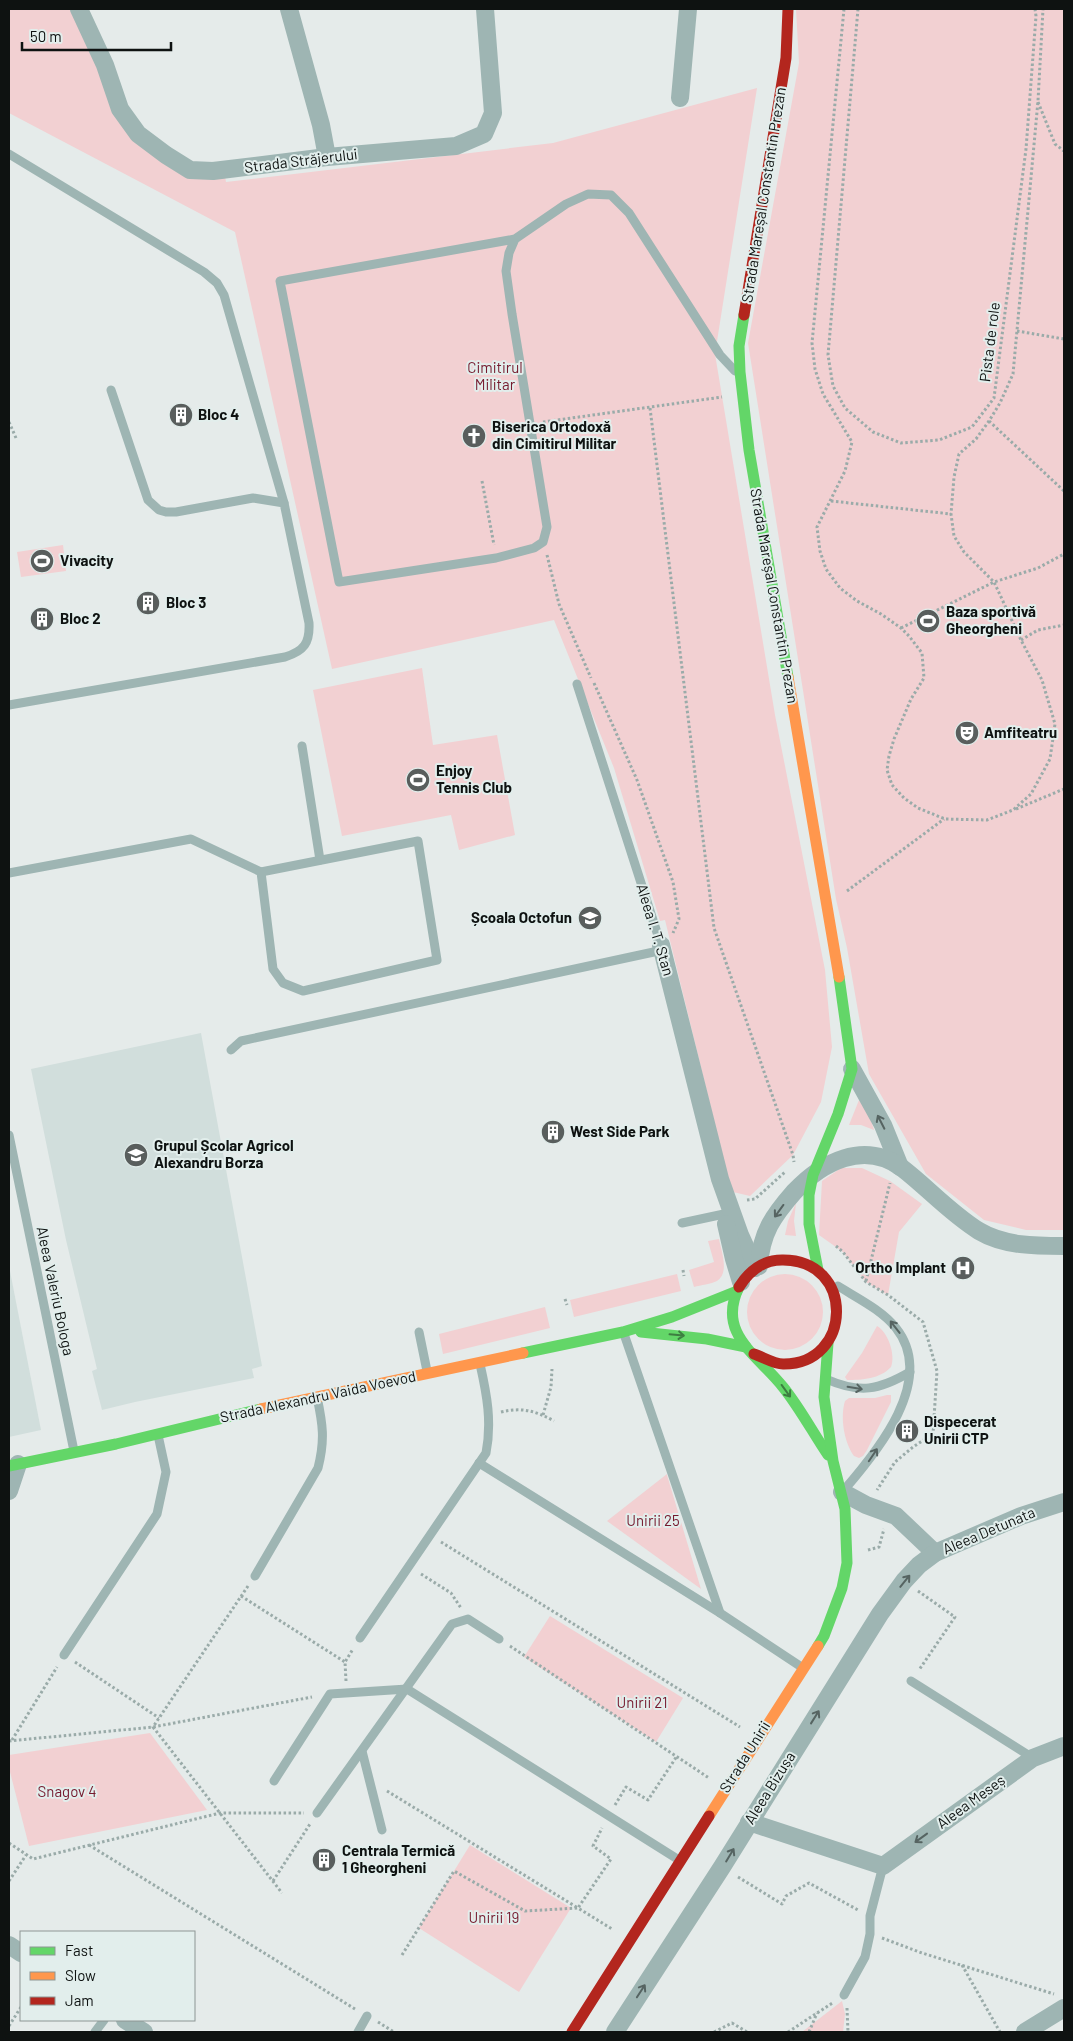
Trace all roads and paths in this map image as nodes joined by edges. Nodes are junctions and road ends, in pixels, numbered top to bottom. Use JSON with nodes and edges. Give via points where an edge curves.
{"nodes":[{"id":1,"x":79,"y":9,"type":"edge"},
{"id":2,"x":289,"y":9,"type":"edge"},
{"id":3,"x":485,"y":9,"type":"edge"},
{"id":4,"x":688,"y":9,"type":"edge"},
{"id":5,"x":788,"y":9,"type":"edge"},
{"id":6,"x":844,"y":9,"type":"edge"},
{"id":7,"x":858,"y":9,"type":"edge"},
{"id":8,"x":1034,"y":9,"type":"edge"},
{"id":9,"x":1043,"y":9,"type":"edge"},
{"id":10,"x":680,"y":98,"type":"dead end"},
{"id":11,"x":1038,"y":101,"type":"junction"},
{"id":12,"x":1064,"y":150,"type":"edge"},
{"id":13,"x":9,"y":154,"type":"edge"},
{"id":14,"x":327,"y":157,"type":"junction"},
{"id":15,"x":516,"y":239,"type":"junction"},
{"id":16,"x":1017,"y":330,"type":"junction"},
{"id":17,"x":1064,"y":339,"type":"edge"},
{"id":18,"x":740,"y":372,"type":"junction"},
{"id":19,"x":111,"y":390,"type":"dead end"},
{"id":20,"x":742,"y":392,"type":"junction"},
{"id":21,"x":650,"y":408,"type":"junction"},
{"id":22,"x":989,"y":421,"type":"junction"},
{"id":23,"x":9,"y":422,"type":"edge"},
{"id":24,"x":530,"y":423,"type":"junction"},
{"id":25,"x":16,"y":438,"type":"dead end"},
{"id":26,"x":482,"y":480,"type":"dead end"},
{"id":27,"x":1064,"y":491,"type":"edge"},
{"id":28,"x":831,"y":501,"type":"junction"},
{"id":29,"x":284,"y":503,"type":"junction"},
{"id":30,"x":951,"y":514,"type":"junction"},
{"id":31,"x":543,"y":542,"type":"junction"},
{"id":32,"x":1064,"y":554,"type":"edge"},
{"id":33,"x":496,"y":558,"type":"junction"},
{"id":34,"x":994,"y":582,"type":"junction"},
{"id":35,"x":1064,"y":625,"type":"edge"},
{"id":36,"x":901,"y":628,"type":"junction"},
{"id":37,"x":1020,"y":640,"type":"junction"},
{"id":38,"x":577,"y":684,"type":"dead end"},
{"id":39,"x":9,"y":706,"type":"edge"},
{"id":40,"x":302,"y":746,"type":"dead end"},
{"id":41,"x":1064,"y":789,"type":"edge"},
{"id":42,"x":1013,"y":810,"type":"junction"},
{"id":43,"x":945,"y":819,"type":"junction"},
{"id":44,"x":320,"y":860,"type":"junction"},
{"id":45,"x":261,"y":872,"type":"junction"},
{"id":46,"x":9,"y":873,"type":"edge"},
{"id":47,"x":843,"y":894,"type":"dead end"},
{"id":48,"x":662,"y":948,"type":"junction"},
{"id":49,"x":232,"y":1050,"type":"dead end"},
{"id":50,"x":852,"y":1068,"type":"junction"},
{"id":51,"x":9,"y":1136,"type":"edge"},
{"id":52,"x":794,"y":1164,"type":"dead end"},
{"id":53,"x":900,"y":1167,"type":"junction"},
{"id":54,"x":812,"y":1175,"type":"junction"},
{"id":55,"x":720,"y":1179,"type":"junction"},
{"id":56,"x":890,"y":1182,"type":"dead end"},
{"id":57,"x":724,"y":1214,"type":"junction"},
{"id":58,"x":682,"y":1223,"type":"dead end"},
{"id":59,"x":1064,"y":1246,"type":"edge"},
{"id":60,"x":757,"y":1267,"type":"junction"},
{"id":61,"x":683,"y":1270,"type":"dead end"},
{"id":62,"x":818,"y":1270,"type":"junction"},
{"id":63,"x":684,"y":1276,"type":"dead end"},
{"id":64,"x":828,"y":1280,"type":"junction"},
{"id":65,"x":866,"y":1282,"type":"dead end"},
{"id":66,"x":739,"y":1286,"type":"junction"},
{"id":67,"x":565,"y":1299,"type":"dead end"},
{"id":68,"x":567,"y":1305,"type":"dead end"},
{"id":69,"x":626,"y":1331,"type":"junction"},
{"id":70,"x":419,"y":1332,"type":"dead end"},
{"id":71,"x":828,"y":1343,"type":"junction"},
{"id":72,"x":750,"y":1351,"type":"junction"},
{"id":73,"x":479,"y":1362,"type":"junction"},
{"id":74,"x":552,"y":1364,"type":"dead end"},
{"id":75,"x":794,"y":1364,"type":"junction"},
{"id":76,"x":910,"y":1372,"type":"junction"},
{"id":77,"x":428,"y":1373,"type":"junction"},
{"id":78,"x":816,"y":1374,"type":"junction"},
{"id":79,"x":317,"y":1396,"type":"junction"},
{"id":80,"x":543,"y":1415,"type":"junction"},
{"id":81,"x":489,"y":1417,"type":"junction"},
{"id":82,"x":554,"y":1421,"type":"dead end"},
{"id":83,"x":158,"y":1434,"type":"junction"},
{"id":84,"x":74,"y":1452,"type":"junction"},
{"id":85,"x":832,"y":1461,"type":"junction"},
{"id":86,"x":479,"y":1463,"type":"junction"},
{"id":87,"x":14,"y":1465,"type":"edge"},
{"id":88,"x":9,"y":1491,"type":"edge"},
{"id":89,"x":842,"y":1492,"type":"junction"},
{"id":90,"x":1064,"y":1502,"type":"edge"},
{"id":91,"x":884,"y":1529,"type":"dead end"},
{"id":92,"x":430,"y":1535,"type":"junction"},
{"id":93,"x":864,"y":1551,"type":"dead end"},
{"id":94,"x":935,"y":1553,"type":"junction"},
{"id":95,"x":409,"y":1567,"type":"junction"},
{"id":96,"x":255,"y":1576,"type":"joint"},
{"id":97,"x":904,"y":1581,"type":"junction"},
{"id":98,"x":241,"y":1596,"type":"junction"},
{"id":99,"x":720,"y":1613,"type":"junction"},
{"id":100,"x":468,"y":1619,"type":"junction"},
{"id":101,"x":360,"y":1638,"type":"joint"},
{"id":102,"x":499,"y":1639,"type":"joint"},
{"id":103,"x":64,"y":1656,"type":"junction"},
{"id":104,"x":345,"y":1662,"type":"junction"},
{"id":105,"x":803,"y":1668,"type":"junction"},
{"id":106,"x":911,"y":1681,"type":"joint"},
{"id":107,"x":407,"y":1689,"type":"junction"},
{"id":108,"x":346,"y":1692,"type":"junction"},
{"id":109,"x":330,"y":1694,"type":"junction"},
{"id":110,"x":159,"y":1718,"type":"junction"},
{"id":111,"x":153,"y":1727,"type":"junction"},
{"id":112,"x":745,"y":1730,"type":"dead end"},
{"id":113,"x":10,"y":1741,"type":"edge"},
{"id":114,"x":1064,"y":1746,"type":"edge"},
{"id":115,"x":362,"y":1751,"type":"junction"},
{"id":116,"x":1033,"y":1758,"type":"junction"},
{"id":117,"x":713,"y":1780,"type":"dead end"},
{"id":118,"x":274,"y":1781,"type":"dead end"},
{"id":119,"x":370,"y":1781,"type":"junction"},
{"id":120,"x":220,"y":1813,"type":"junction"},
{"id":121,"x":317,"y":1813,"type":"junction"},
{"id":122,"x":749,"y":1822,"type":"junction"},
{"id":123,"x":382,"y":1830,"type":"dead end"},
{"id":124,"x":9,"y":1843,"type":"edge"},
{"id":125,"x":90,"y":1845,"type":"junction"},
{"id":126,"x":26,"y":1855,"type":"junction"},
{"id":127,"x":681,"y":1861,"type":"junction"},
{"id":128,"x":883,"y":1866,"type":"junction"},
{"id":129,"x":722,"y":1867,"type":"junction"},
{"id":130,"x":273,"y":1880,"type":"junction"},
{"id":131,"x":9,"y":1881,"type":"edge"},
{"id":132,"x":282,"y":1893,"type":"dead end"},
{"id":133,"x":578,"y":1908,"type":"junction"},
{"id":134,"x":870,"y":1916,"type":"junction"},
{"id":135,"x":619,"y":1933,"type":"dead end"},
{"id":136,"x":870,"y":1934,"type":"junction"},
{"id":137,"x":402,"y":1956,"type":"dead end"},
{"id":138,"x":961,"y":1965,"type":"junction"},
{"id":139,"x":844,"y":1995,"type":"junction"},
{"id":140,"x":1060,"y":2001,"type":"edge"},
{"id":141,"x":20,"y":2009,"type":"edge"},
{"id":142,"x":817,"y":2013,"type":"junction"},
{"id":143,"x":367,"y":2016,"type":"junction"},
{"id":144,"x":103,"y":2021,"type":"edge"},
{"id":145,"x":126,"y":2021,"type":"edge"},
{"id":146,"x":9,"y":2026,"type":"edge"},
{"id":147,"x":95,"y":2032,"type":"edge"},
{"id":148,"x":144,"y":2032,"type":"edge"},
{"id":149,"x":358,"y":2032,"type":"edge"},
{"id":150,"x":394,"y":2032,"type":"edge"},
{"id":151,"x":572,"y":2032,"type":"edge"},
{"id":152,"x":615,"y":2032,"type":"edge"},
{"id":153,"x":714,"y":2032,"type":"edge"},
{"id":154,"x":747,"y":2032,"type":"edge"},
{"id":155,"x":788,"y":2032,"type":"edge"},
{"id":156,"x":809,"y":2032,"type":"edge"},
{"id":157,"x":848,"y":2032,"type":"edge"},
{"id":158,"x":1000,"y":2032,"type":"edge"},
{"id":159,"x":1025,"y":2032,"type":"edge"}],
"edges":[{"from":1,"to":14,"type":"street","name":"Strada Străjerului","via":[[105,65],[120,109],[138,134],[190,170],[213,171]]},
{"from":2,"to":14,"type":"street"},
{"from":3,"to":14,"type":"street","name":"Strada Străjerului","via":[[493,113],[484,134],[456,146]]},
{"from":4,"to":10,"type":"street"},
{"from":5,"to":18,"type":"main road","name":"Strada Mareșal Constantin Prezan","via":[[786,58],[739,346]]},
{"from":6,"to":28,"type":"path","via":[[812,343],[814,370],[823,394],[852,442],[845,472]]},
{"from":7,"to":8,"type":"path","name":"Pista de role","via":[[828,355],[833,386],[845,408],[872,432],[901,443],[939,440],[972,427],[994,398],[1026,149]]},
{"from":9,"to":11,"type":"path"},
{"from":11,"to":12,"type":"path","via":[[1055,144]]},
{"from":11,"to":16,"type":"path"},
{"from":13,"to":29,"type":"lane","via":[[204,272],[218,284],[224,295]]},
{"from":15,"to":18,"type":"lane","via":[[566,204],[588,194],[611,195],[628,212],[720,355],[729,367]]},
{"from":15,"to":24,"type":"lane","via":[[509,253],[506,271]]},
{"from":15,"to":33,"type":"lane","via":[[280,281],[339,582]]},
{"from":16,"to":17,"type":"path"},
{"from":16,"to":22,"type":"path","via":[[1013,374]]},
{"from":18,"to":20,"type":"main road","name":"Strada Mareșal Constantin Prezan"},
{"from":19,"to":29,"type":"lane","via":[[148,500],[159,510],[176,512],[253,498]]},
{"from":20,"to":21,"type":"path"},
{"from":20,"to":50,"type":"main road","name":"Strada Mareșal Constantin Prezan"},
{"from":21,"to":24,"type":"path"},
{"from":21,"to":52,"type":"path","via":[[714,928]]},
{"from":22,"to":27,"type":"path"},
{"from":22,"to":30,"type":"path","via":[[959,454]]},
{"from":23,"to":25,"type":"path"},
{"from":24,"to":31,"type":"lane","via":[[547,527]]},
{"from":26,"to":33,"type":"path"},
{"from":28,"to":30,"type":"path"},
{"from":28,"to":36,"type":"path","via":[[817,527],[826,569],[845,593]]},
{"from":29,"to":39,"type":"lane","via":[[309,623],[309,636],[296,653]]},
{"from":30,"to":34,"type":"path","via":[[954,536],[964,552]]},
{"from":31,"to":33,"type":"lane","via":[[534,548]]},
{"from":31,"to":48,"type":"path","via":[[559,604],[637,780],[673,882],[679,919],[668,945]]},
{"from":32,"to":34,"type":"path","via":[[1038,568]]},
{"from":34,"to":36,"type":"path"},
{"from":34,"to":37,"type":"path"},
{"from":35,"to":37,"type":"path","via":[[1038,630]]},
{"from":36,"to":43,"type":"path","via":[[922,654],[924,678],[894,739],[887,770],[892,785],[904,798],[918,808]]},
{"from":37,"to":42,"type":"path","via":[[1042,680],[1055,724],[1050,760],[1030,794]]},
{"from":38,"to":48,"type":"lane","name":"Aleea I. T. Stan"},
{"from":40,"to":44,"type":"lane"},
{"from":41,"to":42,"type":"path"},
{"from":42,"to":43,"type":"path","via":[[987,820]]},
{"from":43,"to":47,"type":"path"},
{"from":44,"to":45,"type":"lane"},
{"from":44,"to":45,"type":"lane","via":[[418,840],[437,960],[302,991],[282,983],[273,969]]},
{"from":45,"to":46,"type":"lane","via":[[191,839]]},
{"from":48,"to":49,"type":"lane","via":[[241,1041]]},
{"from":48,"to":55,"type":"street","name":"Aleea I. T. Stan"},
{"from":53,"to":50,"type":"street","one_way":true,"via":[[883,1125]]},
{"from":50,"to":54,"type":"main road","name":"Strada Mareșal Constantin Prezan","via":[[838,1114]]},
{"from":51,"to":84,"type":"lane","name":"Aleea Valeriu Bologa"},
{"from":53,"to":54,"type":"street","via":[[882,1158],[855,1154],[838,1158]]},
{"from":53,"to":59,"type":"street","via":[[979,1231],[994,1238],[1034,1246]]},
{"from":54,"to":60,"type":"street","name":"Strada Mareșal Constantin Prezan","one_way":true,"via":[[791,1196],[769,1226],[761,1242]]},
{"from":54,"to":62,"type":"main road","name":"Strada Mareșal Constantin Prezan","via":[[808,1224]]},
{"from":55,"to":57,"type":"street","name":"Aleea I. T. Stan"},
{"from":55,"to":60,"type":"street","name":"Aleea I. T. Stan","via":[[740,1235]]},
{"from":56,"to":65,"type":"path"},
{"from":57,"to":58,"type":"lane"},
{"from":57,"to":66,"type":"street","name":"Aleea I. T. Stan"},
{"from":60,"to":62,"type":"main road","name":"Strada Unirii","via":[[773,1260],[792,1259]]},
{"from":60,"to":66,"type":"main road"},
{"from":61,"to":63,"type":"path"},
{"from":62,"to":64,"type":"main road","name":"Strada Unirii"},
{"from":64,"to":71,"type":"main road","name":"Strada Unirii","via":[[838,1306],[836,1325]]},
{"from":76,"to":64,"type":"lane","one_way":true,"via":[[906,1346],[897,1329],[878,1311]]},
{"from":66,"to":69,"type":"main road","name":"Strada Alexandru Vaida Voevod","via":[[672,1317]]},
{"from":66,"to":72,"type":"main road","name":"Strada Unirii","via":[[732,1307],[734,1323]]},
{"from":67,"to":68,"type":"path"},
{"from":69,"to":72,"type":"main road","name":"Strada Alexandru Vaida Voevod","one_way":true,"via":[[720,1340]]},
{"from":69,"to":73,"type":"main road","name":"Strada Alexandru Vaida Voevod"},
{"from":69,"to":99,"type":"lane"},
{"from":70,"to":77,"type":"lane"},
{"from":71,"to":75,"type":"main road","via":[[814,1356]]},
{"from":71,"to":78,"type":"main road","name":"Strada Unirii"},
{"from":72,"to":75,"type":"main road","via":[[773,1363]]},
{"from":72,"to":85,"type":"main road","name":"Strada Unirii","one_way":true,"via":[[783,1387]]},
{"from":73,"to":77,"type":"main road","name":"Strada Alexandru Vaida Voevod"},
{"from":73,"to":81,"type":"lane"},
{"from":74,"to":80,"type":"path","via":[[552,1387]]},
{"from":75,"to":78,"type":"lane"},
{"from":78,"to":76,"type":"lane","one_way":true,"via":[[856,1389],[866,1389],[886,1385]]},
{"from":89,"to":76,"type":"lane","one_way":true,"via":[[868,1463],[888,1433],[899,1413]]},
{"from":77,"to":79,"type":"main road","name":"Strada Alexandru Vaida Voevod"},
{"from":78,"to":85,"type":"main road","name":"Strada Unirii","via":[[824,1397]]},
{"from":79,"to":83,"type":"main road","name":"Strada Alexandru Vaida Voevod"},
{"from":79,"to":96,"type":"lane","via":[[324,1430],[318,1468]]},
{"from":80,"to":81,"type":"path","via":[[514,1409]]},
{"from":80,"to":82,"type":"path"},
{"from":81,"to":86,"type":"lane","via":[[486,1453]]},
{"from":83,"to":84,"type":"main road","name":"Strada Alexandru Vaida Voevod"},
{"from":83,"to":103,"type":"lane","via":[[166,1472],[156,1514]]},
{"from":84,"to":87,"type":"main road","name":"Strada Alexandru Vaida Voevod"},
{"from":85,"to":89,"type":"main road","name":"Strada Unirii"},
{"from":86,"to":92,"type":"lane"},
{"from":86,"to":99,"type":"lane"},
{"from":87,"to":88,"type":"street"},
{"from":89,"to":94,"type":"street","name":"Aleea Detunata","via":[[896,1516]]},
{"from":89,"to":105,"type":"main road","name":"Strada Unirii","via":[[847,1545],[842,1588],[824,1636]]},
{"from":90,"to":94,"type":"street","name":"Aleea Detunata","via":[[1021,1516]]},
{"from":91,"to":93,"type":"path","via":[[879,1547]]},
{"from":92,"to":95,"type":"lane"},
{"from":92,"to":112,"type":"path"},
{"from":94,"to":97,"type":"street","name":"Aleea Bizușa"},
{"from":95,"to":100,"type":"path","via":[[451,1593]]},
{"from":95,"to":101,"type":"lane"},
{"from":96,"to":98,"type":"path"},
{"from":97,"to":106,"type":"path","via":[[954,1617]]},
{"from":122,"to":97,"type":"street","name":"Aleea Bizușa","one_way":true},
{"from":98,"to":104,"type":"path"},
{"from":98,"to":110,"type":"path"},
{"from":99,"to":105,"type":"lane"},
{"from":100,"to":102,"type":"lane"},
{"from":100,"to":107,"type":"lane","via":[[452,1624]]},
{"from":101,"to":104,"type":"path"},
{"from":102,"to":117,"type":"path"},
{"from":103,"to":110,"type":"path"},
{"from":103,"to":113,"type":"path"},
{"from":104,"to":108,"type":"path"},
{"from":105,"to":127,"type":"main road","name":"Strada Unirii"},
{"from":106,"to":116,"type":"lane"},
{"from":107,"to":108,"type":"lane"},
{"from":107,"to":115,"type":"lane"},
{"from":107,"to":127,"type":"lane"},
{"from":108,"to":109,"type":"lane"},
{"from":109,"to":111,"type":"path"},
{"from":109,"to":118,"type":"lane"},
{"from":110,"to":111,"type":"path"},
{"from":111,"to":113,"type":"path"},
{"from":111,"to":120,"type":"path"},
{"from":114,"to":116,"type":"street","name":"Aleea Meseș"},
{"from":115,"to":119,"type":"lane"},
{"from":115,"to":121,"type":"lane"},
{"from":116,"to":128,"type":"street","name":"Aleea Meseș","one_way":true},
{"from":119,"to":123,"type":"lane"},
{"from":119,"to":133,"type":"path"},
{"from":120,"to":121,"type":"path"},
{"from":120,"to":125,"type":"path"},
{"from":120,"to":130,"type":"path"},
{"from":121,"to":130,"type":"path"},
{"from":122,"to":128,"type":"street"},
{"from":129,"to":122,"type":"street","name":"Aleea Bizușa","one_way":true},
{"from":124,"to":126,"type":"path"},
{"from":125,"to":126,"type":"path","via":[[33,1859]]},
{"from":125,"to":143,"type":"path"},
{"from":126,"to":131,"type":"path"},
{"from":127,"to":151,"type":"main road","name":"Strada Unirii"},
{"from":128,"to":134,"type":"lane"},
{"from":129,"to":134,"type":"path","via":[[782,1904],[786,1896],[809,1883]]},
{"from":152,"to":129,"type":"street","name":"Aleea Bizușa","one_way":true},
{"from":130,"to":132,"type":"path"},
{"from":133,"to":135,"type":"path"},
{"from":133,"to":137,"type":"path","via":[[525,1911],[454,1871]]},
{"from":134,"to":136,"type":"lane"},
{"from":136,"to":138,"type":"path"},
{"from":136,"to":139,"type":"lane","via":[[866,1958]]},
{"from":138,"to":140,"type":"path"},
{"from":138,"to":158,"type":"path"},
{"from":139,"to":142,"type":"path"},
{"from":139,"to":157,"type":"path"},
{"from":140,"to":159,"type":"street"},
{"from":141,"to":146,"type":"path"},
{"from":142,"to":155,"type":"path"},
{"from":142,"to":156,"type":"path"},
{"from":143,"to":149,"type":"lane"},
{"from":143,"to":150,"type":"path"},
{"from":144,"to":147,"type":"lane"},
{"from":145,"to":148,"type":"street"},
{"from":153,"to":154,"type":"path","via":[[732,2023]]}]}
